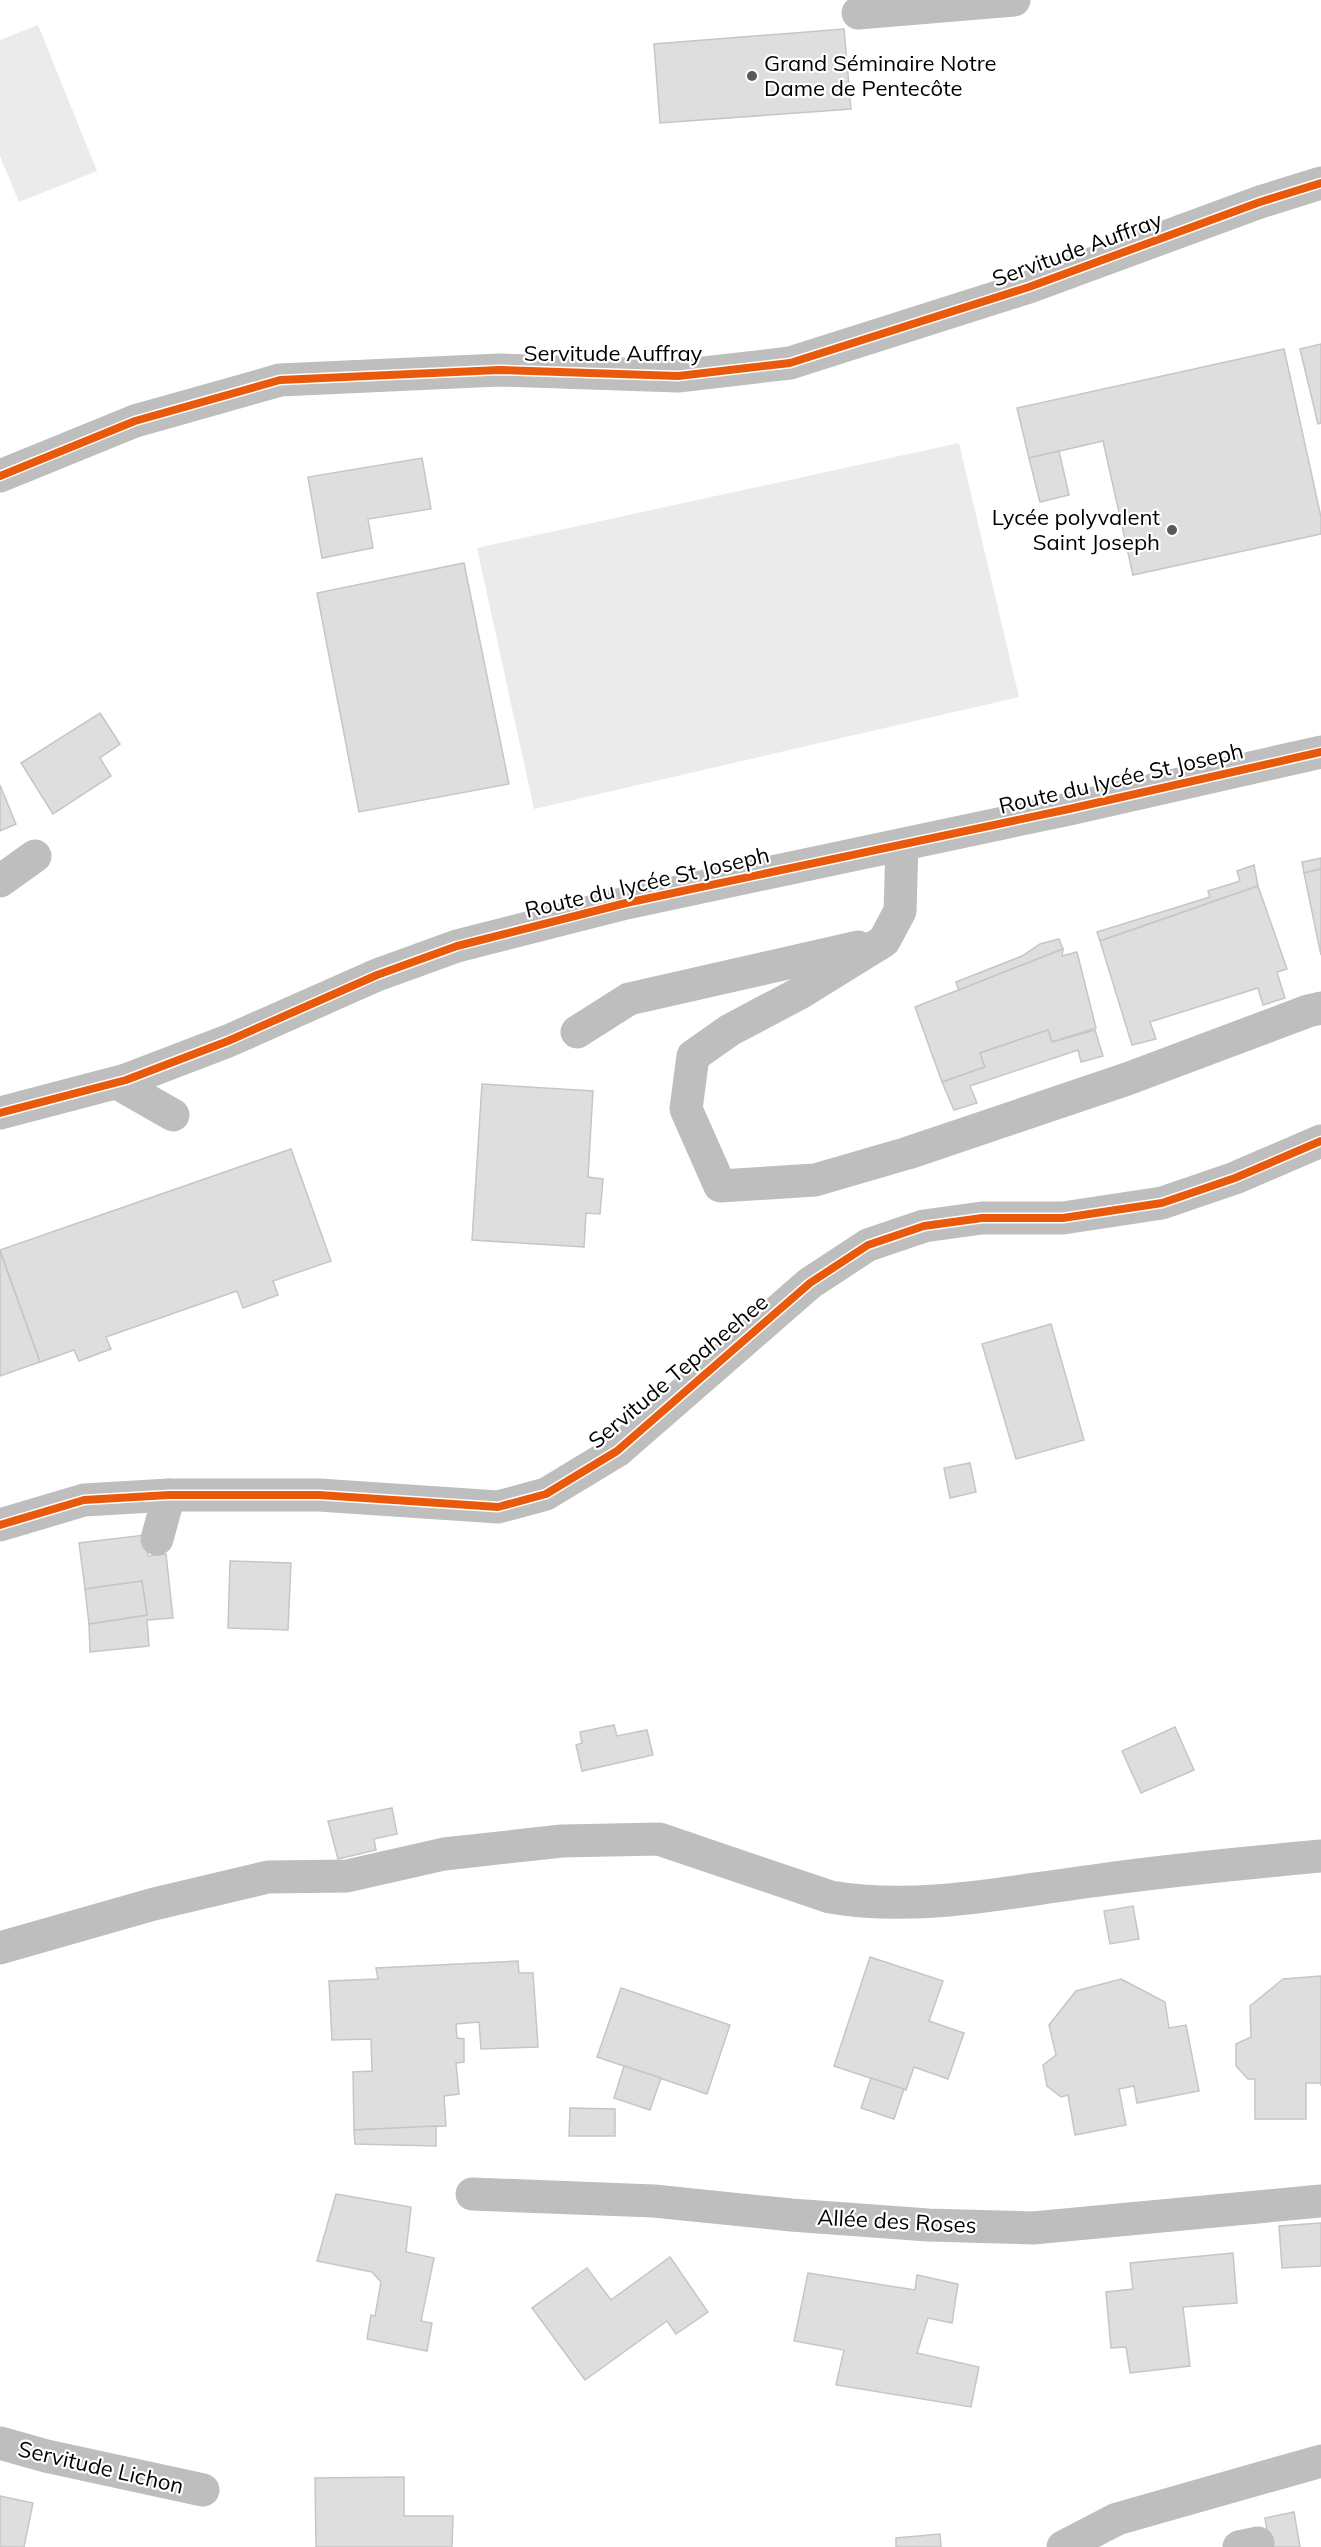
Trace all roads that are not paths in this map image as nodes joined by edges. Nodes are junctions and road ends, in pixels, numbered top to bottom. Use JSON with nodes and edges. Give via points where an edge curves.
{"nodes":[{"id":1,"x":1014,"y":0,"type":"edge"},
{"id":2,"x":858,"y":13,"type":"dead end"},
{"id":3,"x":1321,"y":183,"type":"edge"},
{"id":4,"x":0,"y":476,"type":"edge"},
{"id":5,"x":1321,"y":752,"type":"edge"},
{"id":6,"x":902,"y":844,"type":"junction"},
{"id":7,"x":35,"y":856,"type":"dead end"},
{"id":8,"x":0,"y":881,"type":"edge"},
{"id":9,"x":884,"y":941,"type":"junction"},
{"id":10,"x":1321,"y":1008,"type":"edge"},
{"id":11,"x":577,"y":1032,"type":"dead end"},
{"id":12,"x":117,"y":1083,"type":"junction"},
{"id":13,"x":0,"y":1113,"type":"edge"},
{"id":14,"x":173,"y":1115,"type":"dead end"},
{"id":15,"x":1321,"y":1141,"type":"edge"},
{"id":16,"x":169,"y":1495,"type":"junction"},
{"id":17,"x":0,"y":1525,"type":"edge"},
{"id":18,"x":157,"y":1539,"type":"dead end"},
{"id":19,"x":1321,"y":1856,"type":"edge"},
{"id":20,"x":0,"y":1948,"type":"edge"},
{"id":21,"x":472,"y":2194,"type":"dead end"},
{"id":22,"x":1321,"y":2201,"type":"edge"},
{"id":23,"x":0,"y":2443,"type":"edge"},
{"id":24,"x":1321,"y":2461,"type":"edge"},
{"id":25,"x":203,"y":2490,"type":"dead end"},
{"id":26,"x":1079,"y":2544,"type":"edge"}],
"edges":[{"from":1,"to":2,"type":"street"},
{"from":3,"to":4,"type":"street","name":"Servitude Auffray","via":[[1029,287],[790,363],[678,376],[499,370],[280,380],[135,421]]},
{"from":5,"to":6,"type":"street","name":"Route du lycée St Joseph"},
{"from":6,"to":9,"type":"street","via":[[900,911]]},
{"from":6,"to":12,"type":"street","name":"Route du lycée St Joseph","via":[[626,903],[457,946],[377,975],[228,1041]]},
{"from":7,"to":8,"type":"street"},
{"from":9,"to":10,"type":"street","via":[[730,1030],[693,1056],[686,1109],[720,1186],[815,1180],[908,1153]]},
{"from":9,"to":11,"type":"street","via":[[629,999]]},
{"from":12,"to":13,"type":"street","name":"Route du lycée St Joseph"},
{"from":12,"to":14,"type":"street"},
{"from":15,"to":16,"type":"street","name":"Servitude Tepaheehee","via":[[1235,1178],[1162,1203],[1063,1218],[982,1218],[924,1226],[868,1245],[810,1283],[617,1451],[546,1494],[498,1507],[319,1495]]},
{"from":16,"to":17,"type":"street","name":"Servitude Tepaheehee","via":[[84,1500]]},
{"from":16,"to":18,"type":"street"},
{"from":19,"to":20,"type":"street","via":[[1125,1876],[928,1903],[830,1897],[659,1839],[542,1842],[444,1854],[347,1876],[268,1877],[154,1904]]},
{"from":21,"to":22,"type":"street","name":"Allée des Roses","via":[[654,2201],[871,2221],[1033,2228]]},
{"from":23,"to":25,"type":"street","name":"Servitude Lichon"},
{"from":24,"to":26,"type":"street","via":[[1117,2520]]}]}
